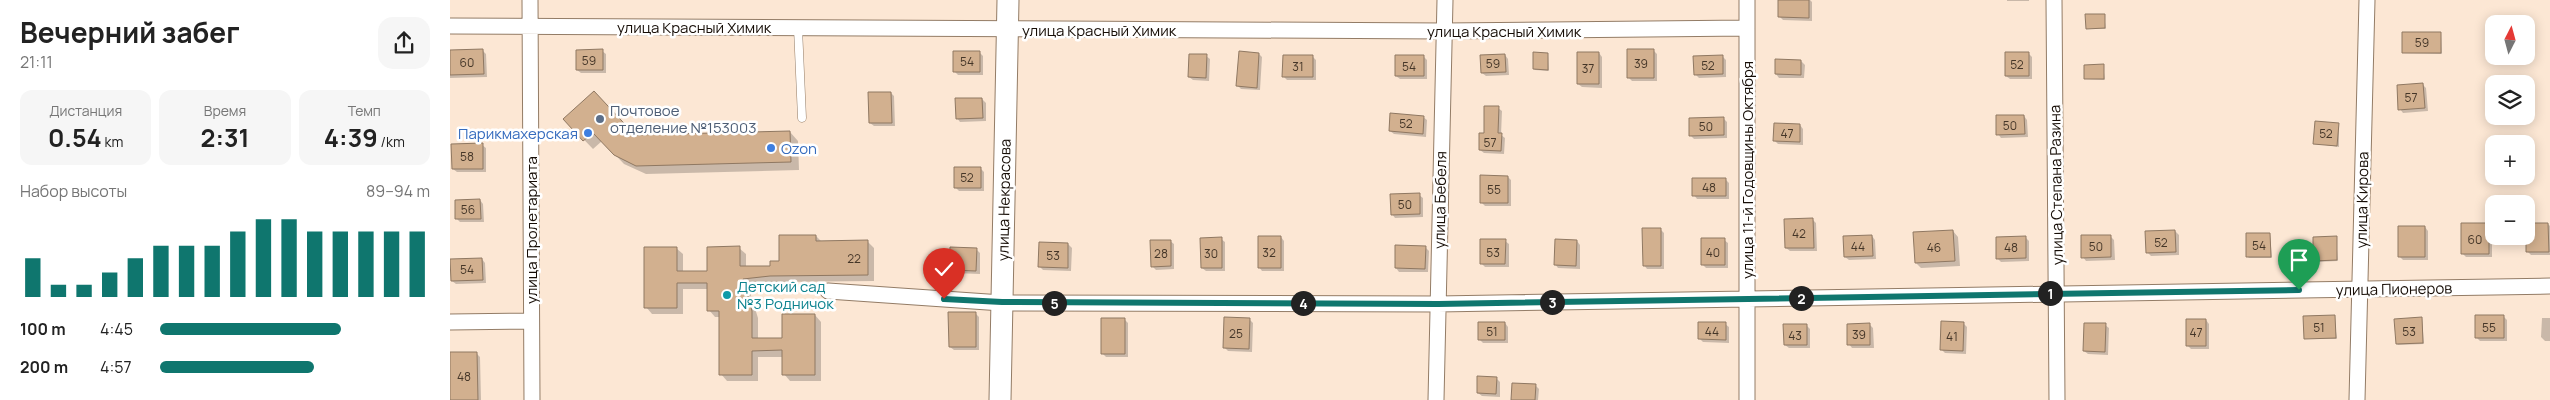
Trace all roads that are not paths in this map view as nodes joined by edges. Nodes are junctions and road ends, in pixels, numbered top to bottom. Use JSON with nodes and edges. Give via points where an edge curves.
{"nodes":[{"id":1,"x":530,"y":0,"type":"edge"},
{"id":2,"x":1008,"y":0,"type":"edge"},
{"id":3,"x":1445,"y":0,"type":"edge"},
{"id":4,"x":1747,"y":0,"type":"edge"},
{"id":5,"x":2054,"y":0,"type":"edge"},
{"id":6,"x":2367,"y":0,"type":"edge"},
{"id":7,"x":450,"y":26,"type":"edge"},
{"id":8,"x":530,"y":26,"type":"junction"},
{"id":9,"x":798,"y":28,"type":"junction"},
{"id":10,"x":1747,"y":28,"type":"junction"},
{"id":11,"x":1008,"y":30,"type":"junction"},
{"id":12,"x":1444,"y":31,"type":"junction"},
{"id":13,"x":802,"y":118,"type":"dead end"},
{"id":14,"x":2550,"y":286,"type":"edge"},
{"id":15,"x":2359,"y":289,"type":"junction"},
{"id":16,"x":828,"y":291,"type":"dead end"},
{"id":17,"x":2057,"y":293,"type":"junction"},
{"id":18,"x":1747,"y":298,"type":"junction"},
{"id":19,"x":1002,"y":302,"type":"junction"},
{"id":20,"x":1438,"y":304,"type":"junction"},
{"id":21,"x":531,"y":321,"type":"junction"},
{"id":22,"x":450,"y":322,"type":"edge"},
{"id":23,"x":532,"y":400,"type":"edge"},
{"id":24,"x":1000,"y":400,"type":"edge"},
{"id":25,"x":1436,"y":400,"type":"edge"},
{"id":26,"x":1747,"y":400,"type":"edge"},
{"id":27,"x":2057,"y":400,"type":"edge"},
{"id":28,"x":2357,"y":400,"type":"edge"}],
"edges":[{"from":1,"to":8,"type":"street","name":"улица Пролетариата"},
{"from":2,"to":11,"type":"street","name":"улица Некрасова"},
{"from":3,"to":12,"type":"street","name":"улица Бебеля"},
{"from":4,"to":10,"type":"street","name":"улица 11-й Годовщины Октября"},
{"from":5,"to":17,"type":"street","name":"улица Степана Разина"},
{"from":6,"to":15,"type":"street","name":"улица Кирова"},
{"from":7,"to":8,"type":"street","name":"улица Красный Химик"},
{"from":8,"to":9,"type":"street","name":"улица Красный Химик"},
{"from":8,"to":21,"type":"street","name":"улица Пролетариата"},
{"from":9,"to":11,"type":"street","name":"улица Красный Химик"},
{"from":9,"to":13,"type":"lane"},
{"from":10,"to":12,"type":"street","name":"улица Красный Химик"},
{"from":10,"to":18,"type":"street","name":"улица 11-й Годовщины Октября"},
{"from":11,"to":12,"type":"street","name":"улица Красный Химик"},
{"from":11,"to":19,"type":"street","name":"улица Некрасова"},
{"from":12,"to":20,"type":"street","name":"улица Бебеля"},
{"from":14,"to":15,"type":"street","name":"улица Пионеров"},
{"from":15,"to":17,"type":"street","name":"улица Пионеров"},
{"from":15,"to":28,"type":"street","name":"улица Кирова"},
{"from":16,"to":19,"type":"street","name":"улица Пионеров"},
{"from":17,"to":18,"type":"street","name":"улица Пионеров"},
{"from":17,"to":27,"type":"street","name":"улица Степана Разина"},
{"from":18,"to":20,"type":"street","name":"улица Пионеров"},
{"from":18,"to":26,"type":"street","name":"улица 11-й Годовщины Октября"},
{"from":19,"to":20,"type":"street","name":"улица Пионеров"},
{"from":19,"to":24,"type":"street","name":"улица Некрасова"},
{"from":20,"to":25,"type":"street","name":"улица Бебеля"},
{"from":21,"to":22,"type":"street"},
{"from":21,"to":23,"type":"street","name":"улица Пролетариата"}]}
